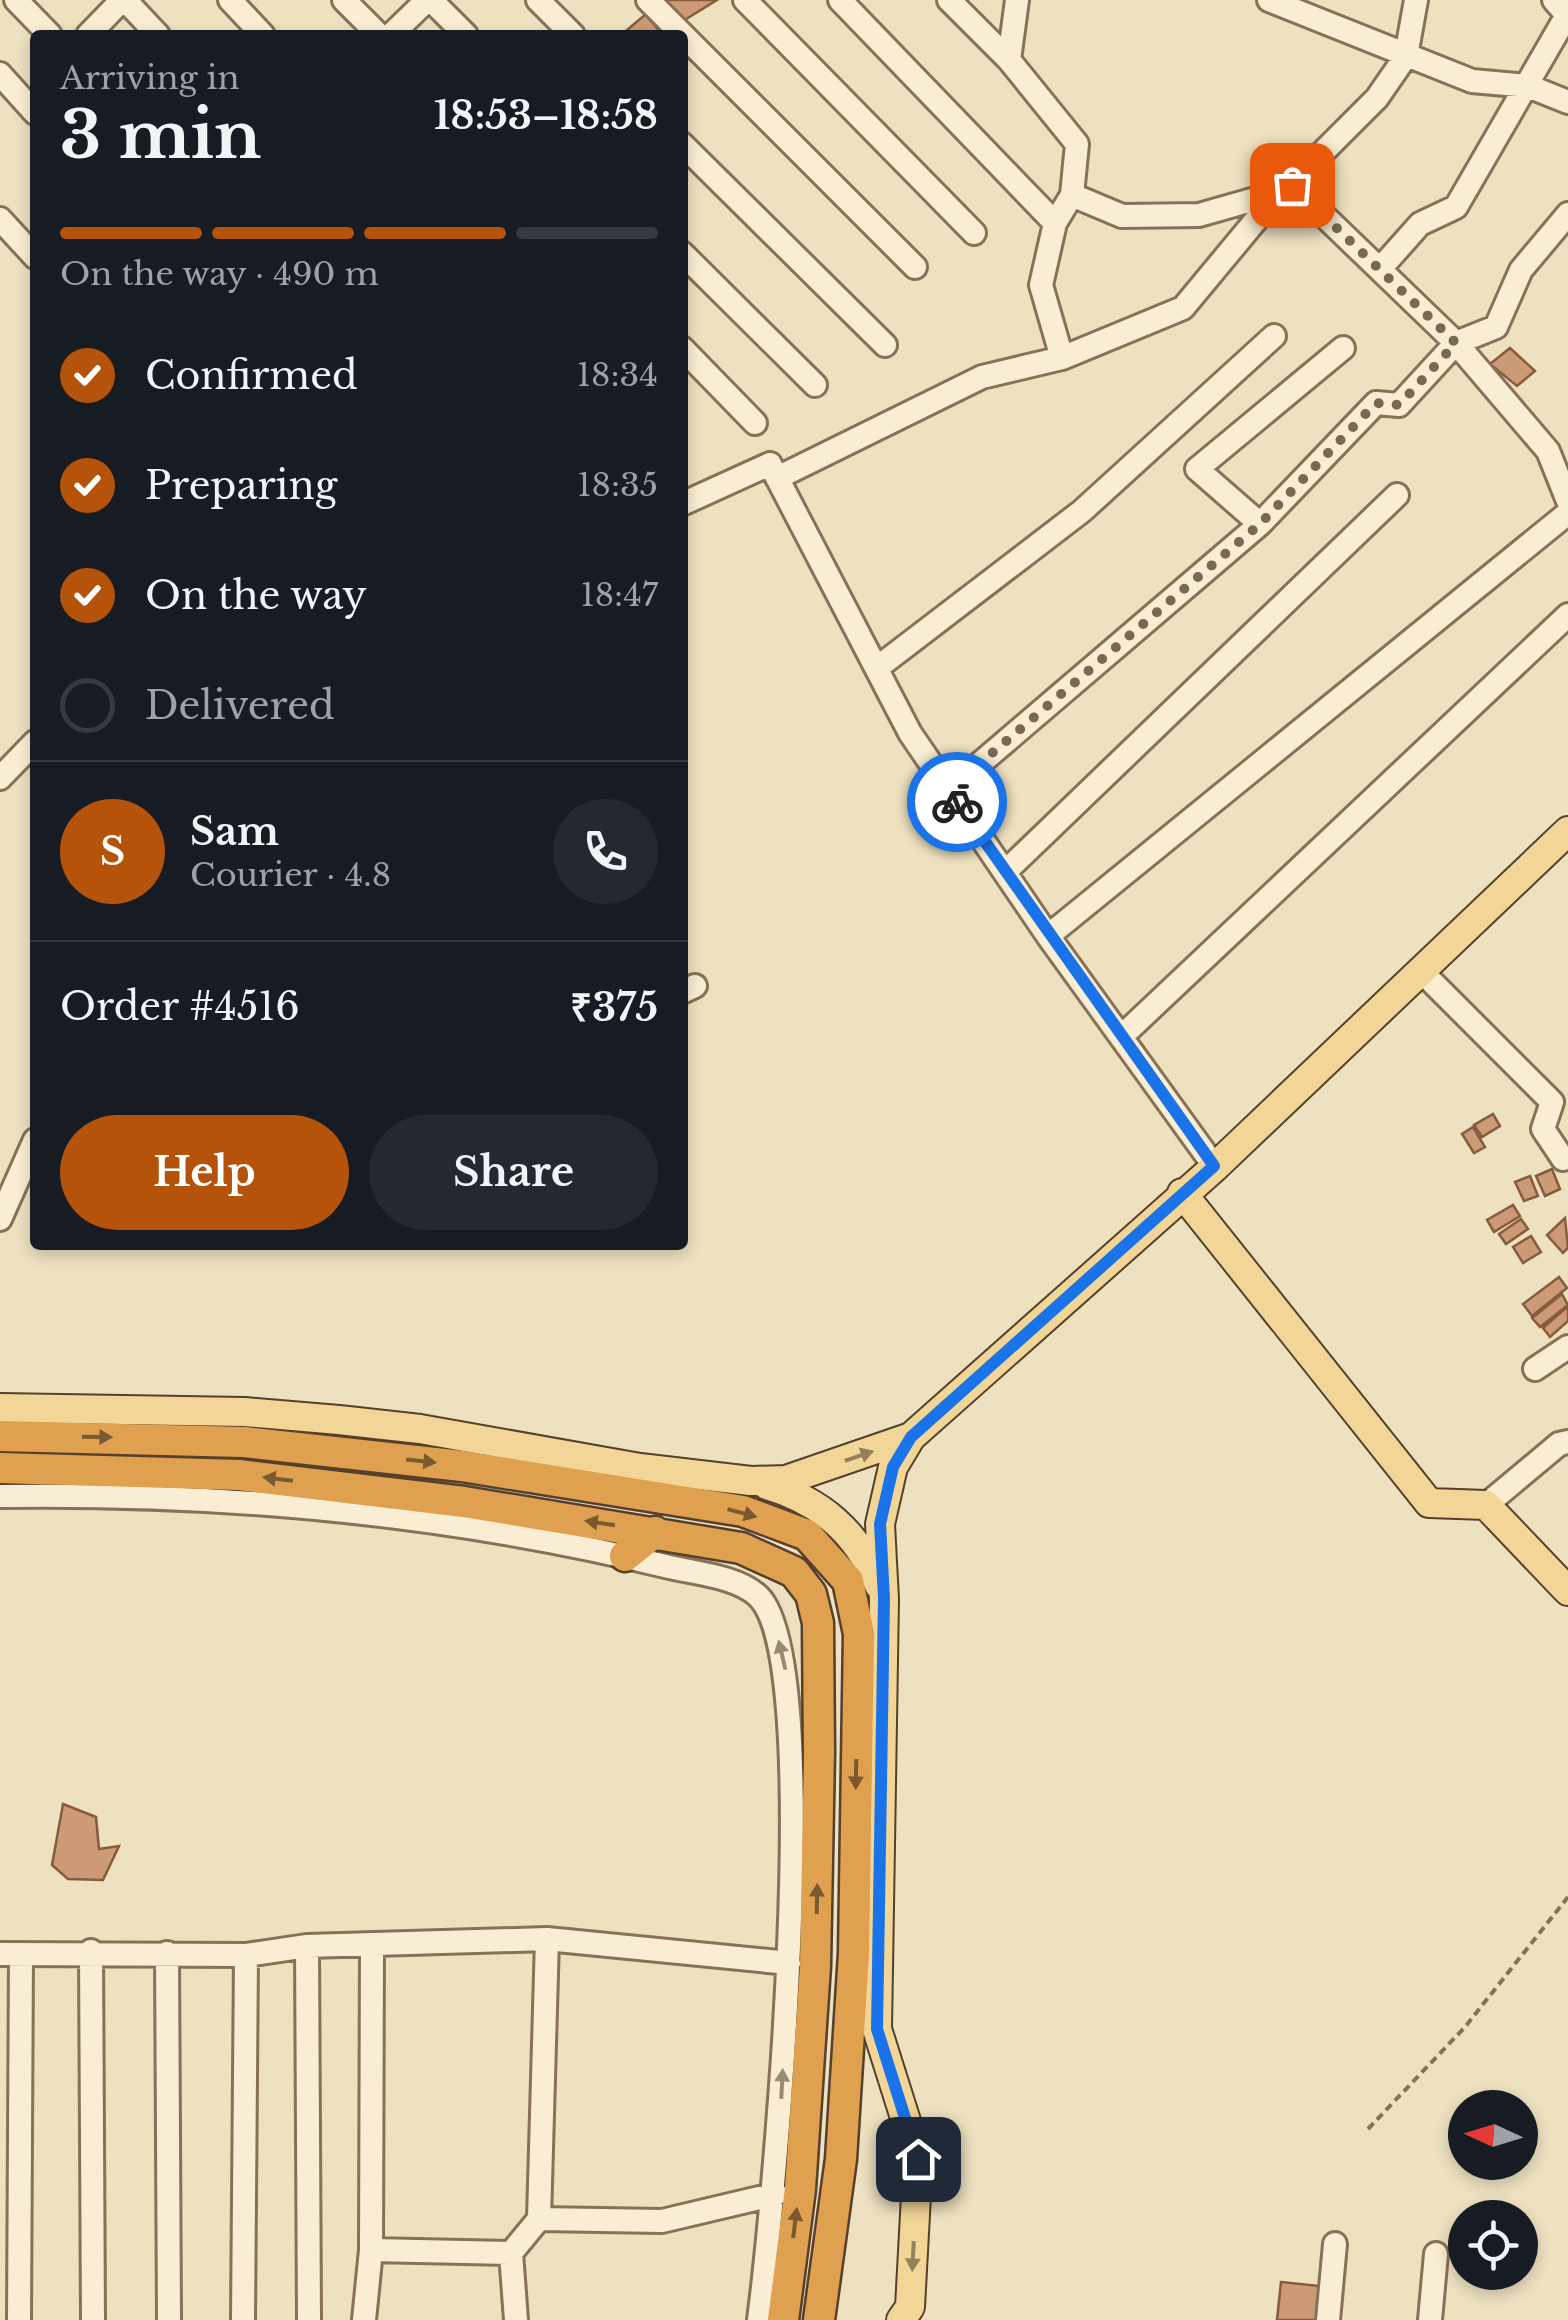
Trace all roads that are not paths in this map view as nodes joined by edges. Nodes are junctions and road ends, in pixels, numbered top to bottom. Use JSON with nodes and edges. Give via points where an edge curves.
{"nodes":[{"id":1,"x":16,"y":0,"type":"edge"},
{"id":2,"x":124,"y":0,"type":"edge"},
{"id":3,"x":230,"y":0,"type":"edge"},
{"id":4,"x":344,"y":0,"type":"edge"},
{"id":5,"x":429,"y":0,"type":"edge"},
{"id":6,"x":538,"y":0,"type":"edge"},
{"id":7,"x":648,"y":0,"type":"edge"},
{"id":8,"x":745,"y":0,"type":"edge"},
{"id":9,"x":840,"y":0,"type":"edge"},
{"id":10,"x":949,"y":0,"type":"edge"},
{"id":11,"x":1017,"y":0,"type":"edge"},
{"id":12,"x":1270,"y":0,"type":"edge"},
{"id":13,"x":1416,"y":0,"type":"edge"},
{"id":14,"x":1554,"y":0,"type":"edge"},
{"id":15,"x":45,"y":30,"type":"edge"},
{"id":16,"x":93,"y":30,"type":"edge"},
{"id":17,"x":153,"y":30,"type":"edge"},
{"id":18,"x":257,"y":30,"type":"edge"},
{"id":19,"x":374,"y":30,"type":"edge"},
{"id":20,"x":396,"y":30,"type":"edge"},
{"id":21,"x":461,"y":30,"type":"edge"},
{"id":22,"x":568,"y":30,"type":"edge"},
{"id":23,"x":678,"y":30,"type":"edge"},
{"id":24,"x":688,"y":40,"type":"edge"},
{"id":25,"x":1406,"y":56,"type":"junction"},
{"id":26,"x":1009,"y":60,"type":"junction"},
{"id":27,"x":0,"y":74,"type":"edge"},
{"id":28,"x":1528,"y":86,"type":"junction"},
{"id":29,"x":30,"y":100,"type":"edge"},
{"id":30,"x":1568,"y":102,"type":"edge"},
{"id":31,"x":688,"y":150,"type":"edge"},
{"id":32,"x":1290,"y":187,"type":"junction"},
{"id":33,"x":1072,"y":195,"type":"junction"},
{"id":34,"x":1568,"y":214,"type":"edge"},
{"id":35,"x":0,"y":219,"type":"edge"},
{"id":36,"x":1055,"y":223,"type":"junction"},
{"id":37,"x":974,"y":232,"type":"dead end"},
{"id":38,"x":30,"y":252,"type":"edge"},
{"id":39,"x":688,"y":259,"type":"edge"},
{"id":40,"x":915,"y":268,"type":"dead end"},
{"id":41,"x":1380,"y":269,"type":"junction"},
{"id":42,"x":1274,"y":336,"type":"dead end"},
{"id":43,"x":1456,"y":343,"type":"junction"},
{"id":44,"x":885,"y":345,"type":"dead end"},
{"id":45,"x":1343,"y":348,"type":"dead end"},
{"id":46,"x":688,"y":354,"type":"edge"},
{"id":47,"x":1062,"y":358,"type":"junction"},
{"id":48,"x":814,"y":386,"type":"dead end"},
{"id":49,"x":755,"y":423,"type":"dead end"},
{"id":50,"x":778,"y":478,"type":"junction"},
{"id":51,"x":1398,"y":495,"type":"dead end"},
{"id":52,"x":688,"y":501,"type":"edge"},
{"id":53,"x":1568,"y":501,"type":"edge"},
{"id":54,"x":1568,"y":513,"type":"edge"},
{"id":55,"x":1260,"y":524,"type":"junction"},
{"id":56,"x":1568,"y":615,"type":"edge"},
{"id":57,"x":876,"y":668,"type":"junction"},
{"id":58,"x":30,"y":748,"type":"edge"},
{"id":59,"x":0,"y":778,"type":"edge"},
{"id":60,"x":949,"y":790,"type":"junction"},
{"id":61,"x":1568,"y":831,"type":"edge"},
{"id":62,"x":1005,"y":872,"type":"junction"},
{"id":63,"x":1048,"y":936,"type":"junction"},
{"id":64,"x":1420,"y":971,"type":"junction"},
{"id":65,"x":1122,"y":1036,"type":"junction"},
{"id":66,"x":30,"y":1151,"type":"edge"},
{"id":67,"x":1563,"y":1159,"type":"dead end"},
{"id":68,"x":1214,"y":1166,"type":"junction"},
{"id":69,"x":1182,"y":1192,"type":"junction"},
{"id":70,"x":0,"y":1219,"type":"edge"},
{"id":71,"x":1568,"y":1347,"type":"edge"},
{"id":72,"x":1535,"y":1370,"type":"dead end"},
{"id":73,"x":0,"y":1408,"type":"edge"},
{"id":74,"x":0,"y":1436,"type":"edge"},
{"id":75,"x":911,"y":1437,"type":"junction"},
{"id":76,"x":1568,"y":1442,"type":"edge"},
{"id":77,"x":0,"y":1468,"type":"edge"},
{"id":78,"x":751,"y":1480,"type":"junction"},
{"id":79,"x":0,"y":1496,"type":"edge"},
{"id":80,"x":1486,"y":1506,"type":"junction"},
{"id":81,"x":655,"y":1532,"type":"junction"},
{"id":82,"x":625,"y":1556,"type":"junction"},
{"id":83,"x":1568,"y":1591,"type":"edge"},
{"id":84,"x":884,"y":1598,"type":"junction"},
{"id":85,"x":804,"y":1753,"type":"junction"},
{"id":86,"x":547,"y":1939,"type":"junction"},
{"id":87,"x":372,"y":1944,"type":"junction"},
{"id":88,"x":307,"y":1946,"type":"junction"},
{"id":89,"x":92,"y":1951,"type":"junction"},
{"id":90,"x":10,"y":1954,"type":"edge"},
{"id":91,"x":166,"y":1954,"type":"junction"},
{"id":92,"x":246,"y":1955,"type":"junction"},
{"id":93,"x":788,"y":1963,"type":"junction"},
{"id":94,"x":776,"y":2194,"type":"junction"},
{"id":95,"x":540,"y":2219,"type":"junction"},
{"id":96,"x":1335,"y":2244,"type":"dead end"},
{"id":97,"x":371,"y":2250,"type":"junction"},
{"id":98,"x":511,"y":2253,"type":"junction"},
{"id":99,"x":1436,"y":2254,"type":"dead end"},
{"id":100,"x":20,"y":2320,"type":"edge"},
{"id":101,"x":93,"y":2320,"type":"edge"},
{"id":102,"x":169,"y":2320,"type":"edge"},
{"id":103,"x":243,"y":2320,"type":"edge"},
{"id":104,"x":309,"y":2320,"type":"edge"},
{"id":105,"x":364,"y":2320,"type":"edge"},
{"id":106,"x":516,"y":2320,"type":"edge"},
{"id":107,"x":759,"y":2320,"type":"edge"},
{"id":108,"x":783,"y":2320,"type":"edge"},
{"id":109,"x":819,"y":2320,"type":"edge"},
{"id":110,"x":901,"y":2320,"type":"edge"},
{"id":111,"x":1328,"y":2320,"type":"edge"},
{"id":112,"x":1430,"y":2320,"type":"edge"}],
"edges":[{"from":1,"to":15,"type":"street"},
{"from":2,"to":16,"type":"street"},
{"from":2,"to":17,"type":"street"},
{"from":3,"to":18,"type":"street"},
{"from":4,"to":19,"type":"street"},
{"from":5,"to":20,"type":"street"},
{"from":5,"to":21,"type":"street"},
{"from":6,"to":22,"type":"street"},
{"from":7,"to":23,"type":"street"},
{"from":8,"to":37,"type":"street"},
{"from":9,"to":36,"type":"street"},
{"from":10,"to":26,"type":"street"},
{"from":11,"to":26,"type":"street"},
{"from":12,"to":25,"type":"street"},
{"from":13,"to":25,"type":"street"},
{"from":14,"to":28,"type":"street","via":[[1566,15]]},
{"from":24,"to":40,"type":"street"},
{"from":25,"to":28,"type":"street","via":[[1472,81]]},
{"from":25,"to":32,"type":"street","via":[[1378,98]]},
{"from":26,"to":33,"type":"street","via":[[1077,144]]},
{"from":27,"to":29,"type":"street"},
{"from":28,"to":30,"type":"street"},
{"from":28,"to":41,"type":"street","via":[[1456,207],[1420,224]]},
{"from":31,"to":44,"type":"street"},
{"from":32,"to":33,"type":"street","via":[[1199,215],[1122,216]]},
{"from":32,"to":41,"type":"street"},
{"from":32,"to":47,"type":"street","via":[[1182,308]]},
{"from":33,"to":36,"type":"street"},
{"from":34,"to":43,"type":"street","via":[[1520,270],[1496,327]]},
{"from":35,"to":38,"type":"street"},
{"from":36,"to":47,"type":"street","via":[[1041,285]]},
{"from":39,"to":48,"type":"street"},
{"from":41,"to":43,"type":"street"},
{"from":42,"to":57,"type":"street","via":[[1082,510]]},
{"from":43,"to":53,"type":"street","via":[[1548,451]]},
{"from":43,"to":55,"type":"street","via":[[1399,405],[1376,403]]},
{"from":45,"to":55,"type":"street","via":[[1197,469]]},
{"from":46,"to":49,"type":"street"},
{"from":47,"to":50,"type":"street","via":[[982,378]]},
{"from":50,"to":52,"type":"street","via":[[770,464]]},
{"from":50,"to":57,"type":"street"},
{"from":51,"to":62,"type":"street"},
{"from":54,"to":63,"type":"street"},
{"from":55,"to":60,"type":"street"},
{"from":56,"to":65,"type":"street"},
{"from":57,"to":60,"type":"street"},
{"from":58,"to":59,"type":"street"},
{"from":60,"to":62,"type":"street"},
{"from":61,"to":64,"type":"main road"},
{"from":62,"to":63,"type":"street"},
{"from":63,"to":65,"type":"street"},
{"from":64,"to":67,"type":"street","via":[[1552,1102],[1543,1130]]},
{"from":64,"to":68,"type":"main road"},
{"from":65,"to":68,"type":"street"},
{"from":66,"to":70,"type":"street"},
{"from":68,"to":69,"type":"main road"},
{"from":69,"to":75,"type":"main road"},
{"from":69,"to":80,"type":"main road","via":[[1428,1504]]},
{"from":71,"to":72,"type":"street"},
{"from":73,"to":78,"type":"main road","via":[[339,1420]]},
{"from":74,"to":109,"type":"highway","one_way":true,"via":[[244,1442],[462,1466],[744,1511],[807,1535],[848,1582],[859,1634],[853,1972],[841,2160]]},
{"from":78,"to":75,"type":"main road","one_way":true,"via":[[786,1480]]},
{"from":75,"to":84,"type":"main road","via":[[893,1467],[880,1524]]},
{"from":76,"to":80,"type":"street"},
{"from":81,"to":77,"type":"highway","one_way":true,"via":[[239,1474]]},
{"from":78,"to":84,"type":"main road","via":[[803,1496],[845,1528],[868,1559]]},
{"from":79,"to":82,"type":"street","via":[[247,1499]]},
{"from":80,"to":83,"type":"main road"},
{"from":81,"to":82,"type":"highway"},
{"from":81,"to":85,"type":"highway","via":[[742,1548],[794,1572],[811,1594],[818,1623]]},
{"from":85,"to":82,"type":"street","one_way":true,"via":[[774,1621],[758,1596],[726,1581]]},
{"from":84,"to":110,"type":"main road","one_way":true,"via":[[877,2029],[918,2159],[910,2306]]},
{"from":85,"to":93,"type":"street"},
{"from":108,"to":85,"type":"highway","one_way":true,"via":[[816,1966]]},
{"from":86,"to":87,"type":"street"},
{"from":86,"to":93,"type":"street"},
{"from":86,"to":95,"type":"street"},
{"from":87,"to":88,"type":"street"},
{"from":87,"to":97,"type":"street"},
{"from":88,"to":92,"type":"street"},
{"from":88,"to":104,"type":"street"},
{"from":89,"to":90,"type":"street"},
{"from":89,"to":91,"type":"street"},
{"from":89,"to":101,"type":"street"},
{"from":90,"to":100,"type":"street"},
{"from":91,"to":92,"type":"street"},
{"from":91,"to":102,"type":"street"},
{"from":92,"to":103,"type":"street"},
{"from":94,"to":93,"type":"street","one_way":true},
{"from":94,"to":95,"type":"street","via":[[662,2220]]},
{"from":94,"to":107,"type":"street"},
{"from":95,"to":98,"type":"street"},
{"from":96,"to":111,"type":"street"},
{"from":97,"to":98,"type":"street"},
{"from":97,"to":105,"type":"street"},
{"from":98,"to":106,"type":"street"},
{"from":99,"to":112,"type":"street"}]}
